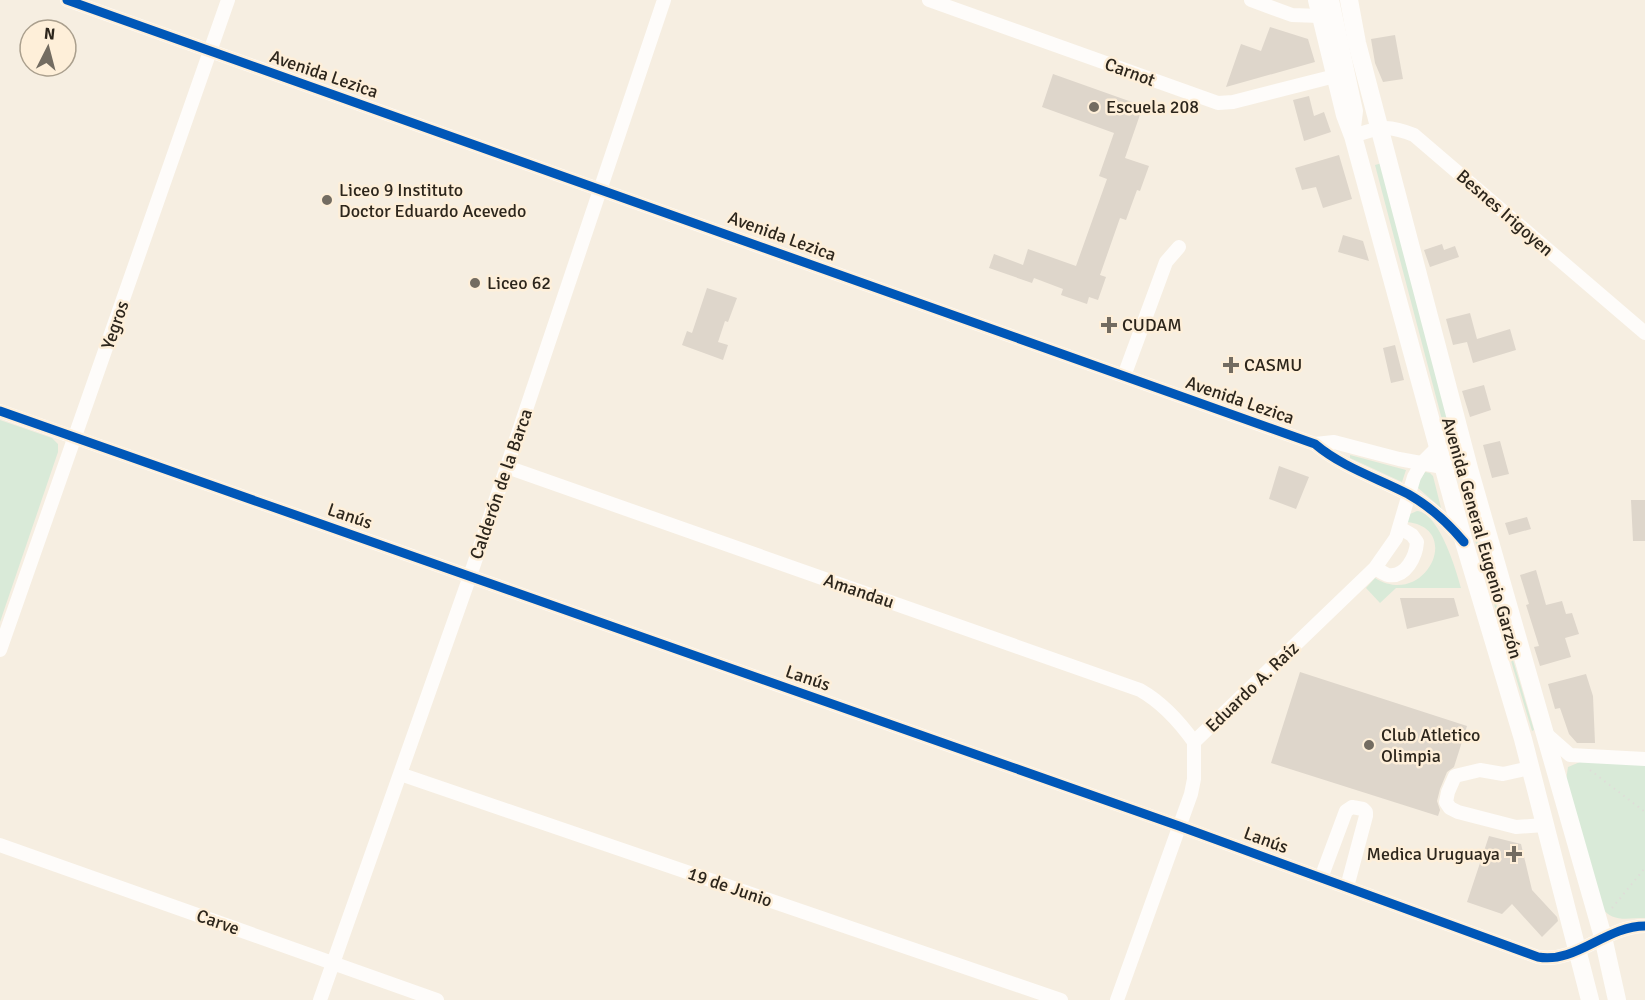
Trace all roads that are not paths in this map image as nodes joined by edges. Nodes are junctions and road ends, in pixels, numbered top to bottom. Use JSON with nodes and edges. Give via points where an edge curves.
{"nodes":[{"id":1,"x":67,"y":0,"type":"edge"},
{"id":2,"x":228,"y":0,"type":"edge"},
{"id":3,"x":664,"y":0,"type":"edge"},
{"id":4,"x":929,"y":0,"type":"edge"},
{"id":5,"x":1251,"y":0,"type":"edge"},
{"id":6,"x":1332,"y":0,"type":"edge"},
{"id":7,"x":1349,"y":0,"type":"edge"},
{"id":8,"x":1319,"y":8,"type":"edge"},
{"id":9,"x":210,"y":51,"type":"junction"},
{"id":10,"x":1335,"y":76,"type":"junction"},
{"id":11,"x":1379,"y":128,"type":"junction"},
{"id":12,"x":1353,"y":136,"type":"junction"},
{"id":13,"x":600,"y":188,"type":"junction"},
{"id":14,"x":1179,"y":247,"type":"dead end"},
{"id":15,"x":1642,"y":324,"type":"edge"},
{"id":16,"x":1124,"y":376,"type":"junction"},
{"id":17,"x":0,"y":411,"type":"edge"},
{"id":18,"x":75,"y":437,"type":"junction"},
{"id":19,"x":1315,"y":444,"type":"junction"},
{"id":20,"x":1439,"y":446,"type":"junction"},
{"id":21,"x":1422,"y":464,"type":"junction"},
{"id":22,"x":507,"y":467,"type":"junction"},
{"id":23,"x":1445,"y":468,"type":"junction"},
{"id":24,"x":1470,"y":472,"type":"junction"},
{"id":25,"x":1408,"y":494,"type":"junction"},
{"id":26,"x":1400,"y":528,"type":"junction"},
{"id":27,"x":1464,"y":542,"type":"junction"},
{"id":28,"x":1375,"y":568,"type":"junction"},
{"id":29,"x":470,"y":576,"type":"junction"},
{"id":30,"x":0,"y":650,"type":"edge"},
{"id":31,"x":1545,"y":734,"type":"junction"},
{"id":32,"x":1194,"y":742,"type":"junction"},
{"id":33,"x":1645,"y":759,"type":"edge"},
{"id":34,"x":1530,"y":768,"type":"junction"},
{"id":35,"x":400,"y":774,"type":"junction"},
{"id":36,"x":1544,"y":825,"type":"junction"},
{"id":37,"x":1179,"y":826,"type":"junction"},
{"id":38,"x":1549,"y":843,"type":"junction"},
{"id":39,"x":0,"y":845,"type":"edge"},
{"id":40,"x":1321,"y":878,"type":"junction"},
{"id":41,"x":1347,"y":887,"type":"junction"},
{"id":42,"x":1645,"y":926,"type":"edge"},
{"id":43,"x":1601,"y":930,"type":"junction"},
{"id":44,"x":1578,"y":949,"type":"junction"},
{"id":45,"x":333,"y":963,"type":"junction"},
{"id":46,"x":320,"y":1000,"type":"edge"},
{"id":47,"x":437,"y":1000,"type":"edge"},
{"id":48,"x":1061,"y":1000,"type":"edge"},
{"id":49,"x":1117,"y":1000,"type":"edge"},
{"id":50,"x":1590,"y":1000,"type":"edge"},
{"id":51,"x":1617,"y":1000,"type":"edge"}],
"edges":[{"from":1,"to":9,"type":"street","name":"Avenida Lezica"},
{"from":2,"to":9,"type":"street","name":"Yegros"},
{"from":3,"to":13,"type":"street","name":"Calderón de la Barca"},
{"from":4,"to":10,"type":"street","name":"Carnot","via":[[1218,103]]},
{"from":5,"to":8,"type":"street","via":[[1292,15]]},
{"from":6,"to":12,"type":"street","name":"Avenida General Eugenio Garzón","via":[[1356,111]]},
{"from":7,"to":11,"type":"main road","name":"Avenida General Eugenio Garzón"},
{"from":8,"to":10,"type":"main road","name":"Avenida General Eugenio Garzón"},
{"from":9,"to":13,"type":"street","name":"Avenida Lezica"},
{"from":9,"to":18,"type":"street","name":"Yegros"},
{"from":10,"to":12,"type":"main road","name":"Avenida General Eugenio Garzón"},
{"from":11,"to":12,"type":"street","name":"Besnes Irigoyen"},
{"from":11,"to":15,"type":"street","name":"Besnes Irigoyen","via":[[1392,127],[1414,135]]},
{"from":11,"to":24,"type":"main road","name":"Avenida General Eugenio Garzón"},
{"from":12,"to":20,"type":"main road","name":"Avenida General Eugenio Garzón"},
{"from":13,"to":16,"type":"street","name":"Avenida Lezica"},
{"from":13,"to":22,"type":"street","name":"Calderón de la Barca"},
{"from":14,"to":16,"type":"street","via":[[1166,262]]},
{"from":16,"to":19,"type":"street","name":"Avenida Lezica"},
{"from":17,"to":18,"type":"street","name":"Lanús"},
{"from":18,"to":29,"type":"street","name":"Lanús"},
{"from":18,"to":30,"type":"street","name":"Yegros"},
{"from":19,"to":21,"type":"street","name":"Avenida Lezica","via":[[1334,442]]},
{"from":19,"to":25,"type":"street","name":"Avenida Lezica","via":[[1330,457]]},
{"from":20,"to":21,"type":"street","name":"Eduardo A. Raíz"},
{"from":20,"to":23,"type":"main road","name":"Avenida General Eugenio Garzón"},
{"from":21,"to":23,"type":"street","name":"Avenida Lezica"},
{"from":21,"to":25,"type":"street","name":"Eduardo A. Raíz"},
{"from":22,"to":29,"type":"street","name":"Calderón de la Barca"},
{"from":22,"to":32,"type":"street","name":"Amandau","via":[[1140,690],[1168,710]]},
{"from":23,"to":24,"type":"street","name":"Avenida Lezica"},
{"from":23,"to":27,"type":"main road","name":"Avenida General Eugenio Garzón"},
{"from":24,"to":31,"type":"main road","name":"Avenida General Eugenio Garzón"},
{"from":25,"to":26,"type":"street","name":"Eduardo A. Raíz"},
{"from":25,"to":27,"type":"street","name":"Avenida Lezica","via":[[1444,519]]},
{"from":26,"to":28,"type":"street","name":"Eduardo A. Raíz"},
{"from":26,"to":28,"type":"street","via":[[1418,542],[1411,563],[1401,572],[1389,575]]},
{"from":27,"to":34,"type":"main road","name":"Avenida General Eugenio Garzón"},
{"from":28,"to":32,"type":"street","name":"Eduardo A. Raíz"},
{"from":29,"to":35,"type":"street","name":"Calderón de la Barca"},
{"from":29,"to":37,"type":"street","name":"Lanús"},
{"from":31,"to":33,"type":"street","via":[[1570,755]]},
{"from":31,"to":43,"type":"main road","name":"Avenida General Eugenio Garzón"},
{"from":32,"to":37,"type":"street","name":"Eduardo A. Raíz","via":[[1194,779]]},
{"from":34,"to":36,"type":"main road","name":"Avenida General Eugenio Garzón"},
{"from":34,"to":36,"type":"street","via":[[1503,774],[1480,770],[1455,776],[1446,802],[1458,812],[1516,826]]},
{"from":35,"to":45,"type":"street","name":"Calderón de la Barca"},
{"from":35,"to":48,"type":"street","name":"19 de Junio"},
{"from":36,"to":38,"type":"main road","name":"Avenida General Eugenio Garzón"},
{"from":37,"to":40,"type":"street","name":"Lanús"},
{"from":37,"to":49,"type":"street","name":"Eduardo A. Raíz"},
{"from":38,"to":43,"type":"main road","via":[[1562,851],[1585,925],[1593,933]]},
{"from":38,"to":44,"type":"main road","name":"Avenida General Eugenio Garzón"},
{"from":39,"to":45,"type":"street","name":"Carve"},
{"from":40,"to":41,"type":"street","name":"Lanús"},
{"from":40,"to":41,"type":"street","via":[[1346,811],[1352,807],[1363,809],[1366,816]]},
{"from":41,"to":44,"type":"street","name":"Lanús","via":[[1538,957],[1561,957]]},
{"from":42,"to":43,"type":"street","name":"Lanús"},
{"from":43,"to":44,"type":"street","name":"Lanús"},
{"from":43,"to":51,"type":"main road","name":"Avenida General Eugenio Garzón"},
{"from":44,"to":50,"type":"main road","name":"Avenida General Eugenio Garzón"},
{"from":45,"to":46,"type":"street","name":"Calderón de la Barca"},
{"from":45,"to":47,"type":"street","name":"Carve"}]}
